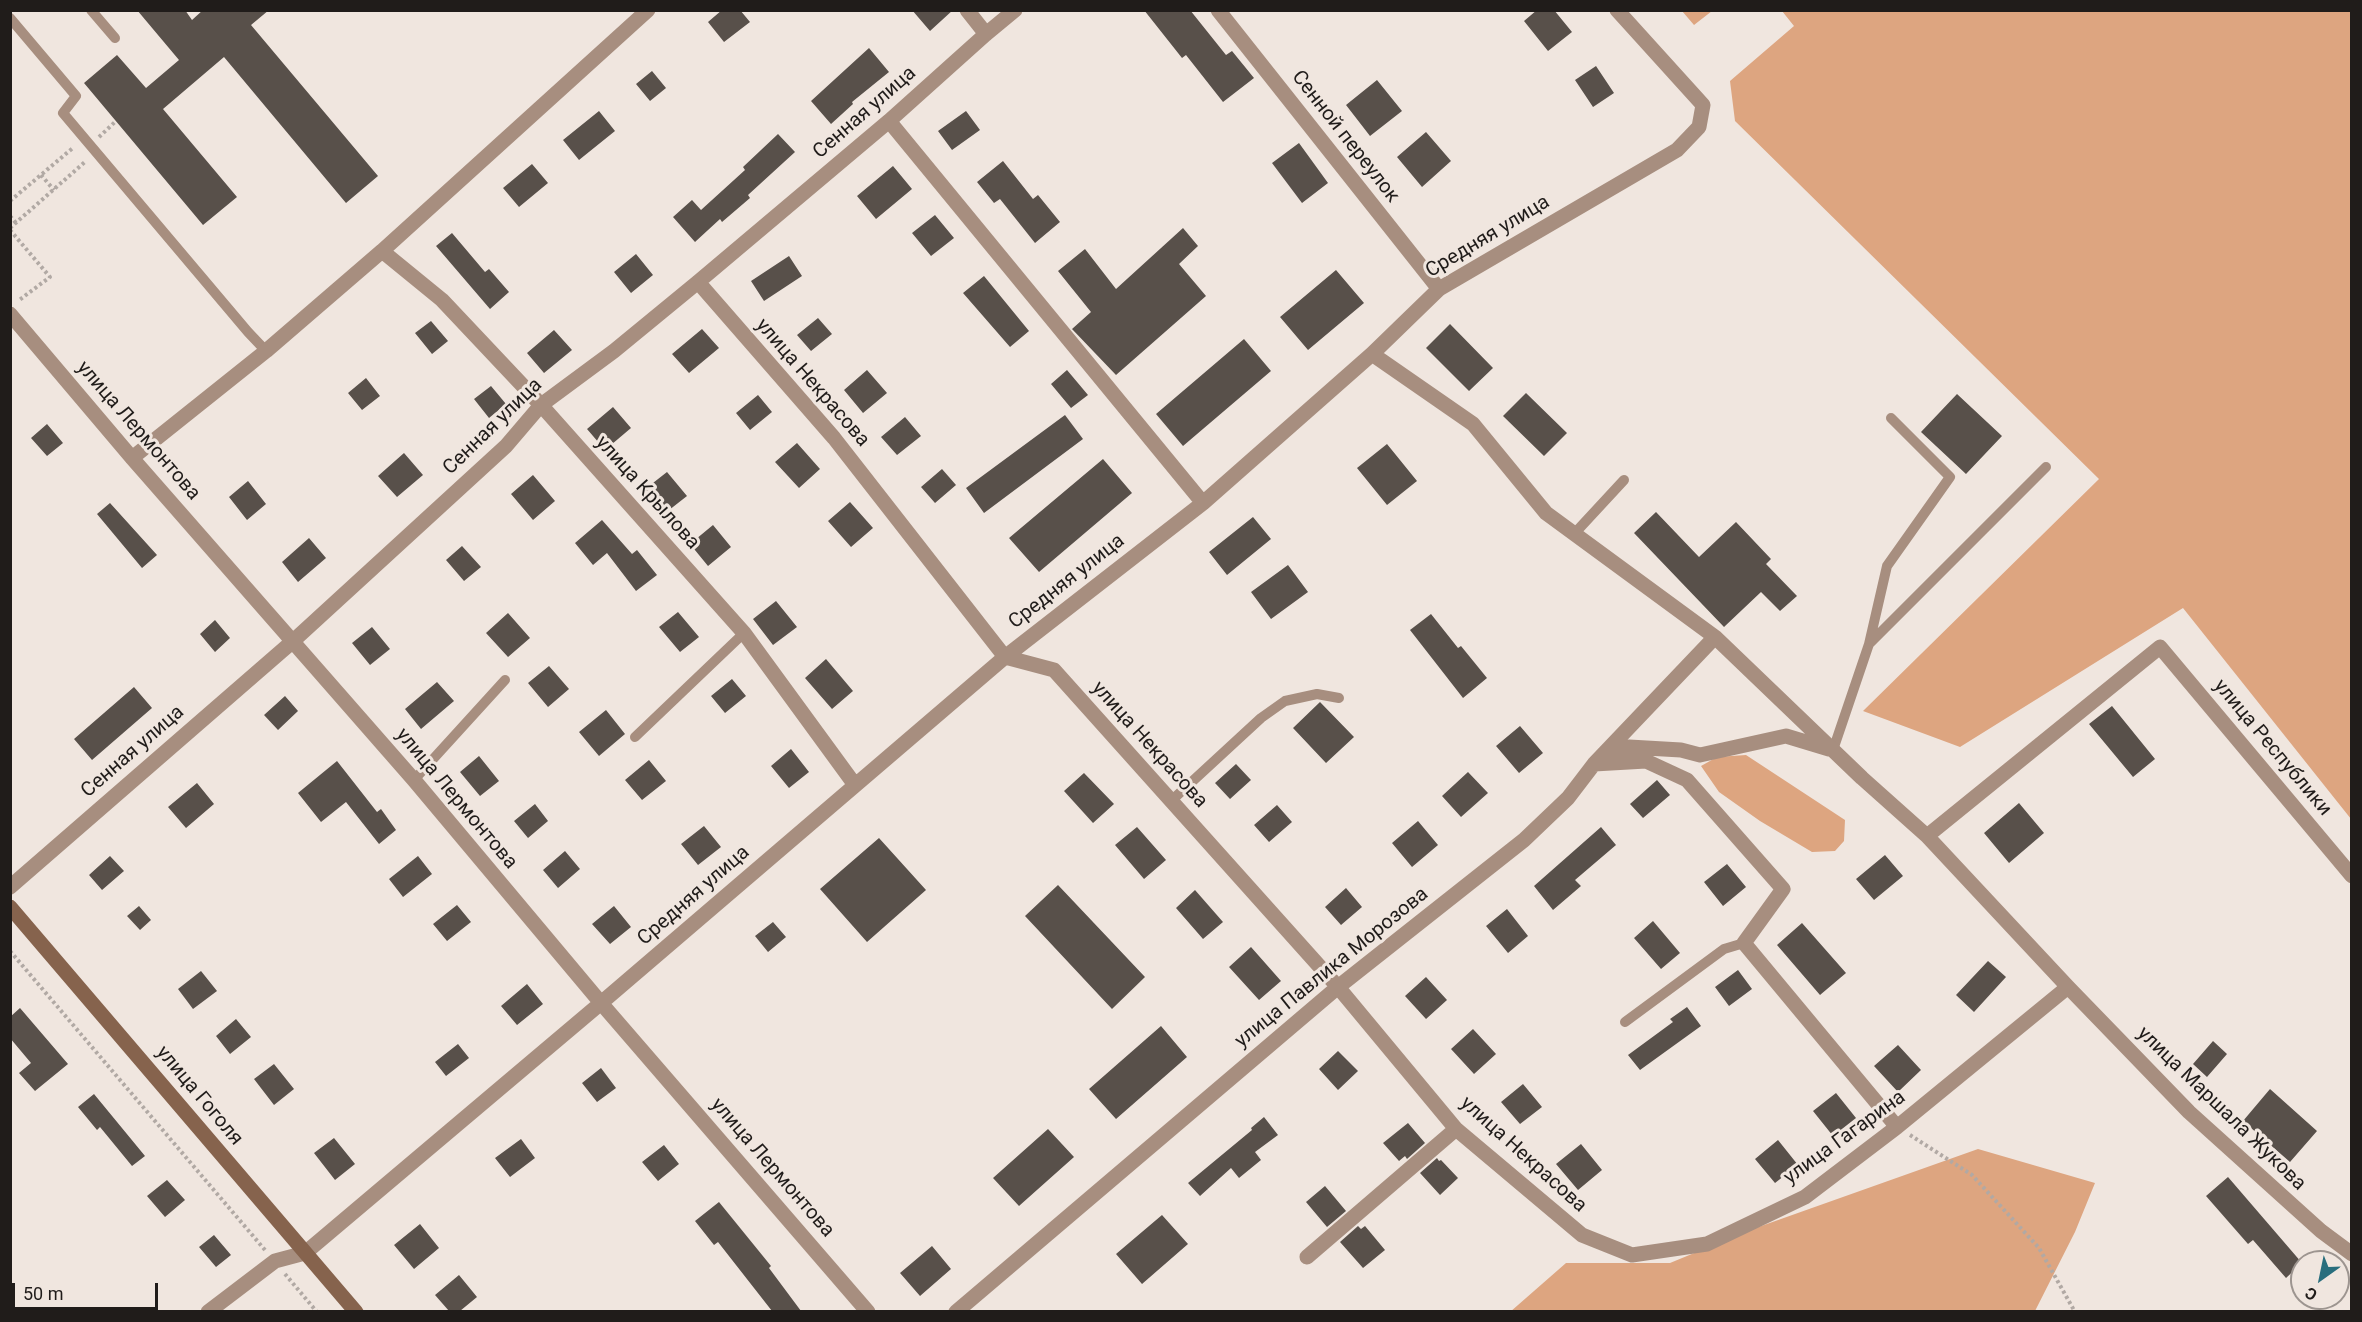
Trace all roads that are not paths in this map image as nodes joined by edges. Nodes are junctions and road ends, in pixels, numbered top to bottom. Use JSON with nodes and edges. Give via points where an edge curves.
{"nodes":[{"id":1,"x":91,"y":10,"type":"edge"},
{"id":2,"x":648,"y":10,"type":"edge"},
{"id":3,"x":967,"y":10,"type":"edge"},
{"id":4,"x":1015,"y":10,"type":"edge"},
{"id":5,"x":1218,"y":10,"type":"edge"},
{"id":6,"x":1617,"y":10,"type":"edge"},
{"id":7,"x":10,"y":18,"type":"edge"},
{"id":8,"x":986,"y":34,"type":"junction"},
{"id":9,"x":115,"y":38,"type":"dead end"},
{"id":10,"x":889,"y":121,"type":"junction"},
{"id":11,"x":382,"y":251,"type":"junction"},
{"id":12,"x":698,"y":282,"type":"junction"},
{"id":13,"x":1439,"y":289,"type":"junction"},
{"id":14,"x":10,"y":314,"type":"edge"},
{"id":15,"x":266,"y":351,"type":"junction"},
{"id":16,"x":1372,"y":354,"type":"junction"},
{"id":17,"x":541,"y":405,"type":"junction"},
{"id":18,"x":1891,"y":418,"type":"dead end"},
{"id":19,"x":132,"y":458,"type":"junction"},
{"id":20,"x":2046,"y":467,"type":"dead end"},
{"id":21,"x":1624,"y":480,"type":"dead end"},
{"id":22,"x":1203,"y":503,"type":"junction"},
{"id":23,"x":1574,"y":534,"type":"junction"},
{"id":24,"x":744,"y":633,"type":"junction"},
{"id":25,"x":1715,"y":637,"type":"junction"},
{"id":26,"x":292,"y":642,"type":"junction"},
{"id":27,"x":1869,"y":644,"type":"junction"},
{"id":28,"x":1005,"y":657,"type":"junction"},
{"id":29,"x":505,"y":680,"type":"dead end"},
{"id":30,"x":1339,"y":698,"type":"dead end"},
{"id":31,"x":635,"y":737,"type":"dead end"},
{"id":32,"x":1833,"y":750,"type":"junction"},
{"id":33,"x":1594,"y":764,"type":"junction"},
{"id":34,"x":414,"y":780,"type":"junction"},
{"id":35,"x":855,"y":785,"type":"junction"},
{"id":36,"x":1170,"y":801,"type":"junction"},
{"id":37,"x":1927,"y":836,"type":"junction"},
{"id":38,"x":2352,"y":876,"type":"edge"},
{"id":39,"x":10,"y":886,"type":"edge"},
{"id":40,"x":10,"y":907,"type":"edge"},
{"id":41,"x":1744,"y":943,"type":"junction"},
{"id":42,"x":1338,"y":987,"type":"junction"},
{"id":43,"x":2068,"y":987,"type":"junction"},
{"id":44,"x":601,"y":1003,"type":"junction"},
{"id":45,"x":1625,"y":1022,"type":"dead end"},
{"id":46,"x":1897,"y":1127,"type":"junction"},
{"id":47,"x":1456,"y":1129,"type":"junction"},
{"id":48,"x":1582,"y":1235,"type":"joint"},
{"id":49,"x":305,"y":1253,"type":"junction"},
{"id":50,"x":2352,"y":1254,"type":"edge"},
{"id":51,"x":1307,"y":1257,"type":"dead end"},
{"id":52,"x":208,"y":1311,"type":"edge"},
{"id":53,"x":356,"y":1311,"type":"edge"},
{"id":54,"x":868,"y":1311,"type":"edge"},
{"id":55,"x":956,"y":1311,"type":"edge"}],
"edges":[{"from":1,"to":9,"type":"lane"},
{"from":2,"to":11,"type":"street"},
{"from":3,"to":8,"type":"street"},
{"from":4,"to":8,"type":"street","name":"Сенная улица"},
{"from":5,"to":13,"type":"street","name":"Сенной переулок"},
{"from":6,"to":13,"type":"street","name":"Средняя улица","via":[[1703,105],[1699,127],[1677,150]]},
{"from":7,"to":15,"type":"lane","via":[[76,96],[63,113]]},
{"from":8,"to":10,"type":"street","name":"Сенная улица"},
{"from":10,"to":12,"type":"street","name":"Сенная улица"},
{"from":10,"to":22,"type":"street"},
{"from":11,"to":15,"type":"street"},
{"from":11,"to":17,"type":"street","name":"улица Крылова","via":[[442,300]]},
{"from":12,"to":17,"type":"street","name":"Сенная улица"},
{"from":12,"to":28,"type":"street","name":"улица Некрасова","via":[[834,438]]},
{"from":13,"to":16,"type":"street","name":"Средняя улица"},
{"from":14,"to":19,"type":"street","name":"улица Лермонтова"},
{"from":15,"to":19,"type":"street"},
{"from":16,"to":22,"type":"street","name":"Средняя улица"},
{"from":16,"to":23,"type":"street","name":"улица Маршала Жукова","via":[[1473,424],[1546,513]]},
{"from":17,"to":24,"type":"street","name":"улица Крылова"},
{"from":17,"to":26,"type":"street","name":"Сенная улица","via":[[506,446]]},
{"from":18,"to":27,"type":"lane","via":[[1950,477],[1887,566]]},
{"from":19,"to":26,"type":"street","name":"улица Лермонтова"},
{"from":20,"to":27,"type":"lane"},
{"from":21,"to":23,"type":"lane"},
{"from":22,"to":28,"type":"street","name":"Средняя улица"},
{"from":23,"to":25,"type":"street","name":"улица Маршала Жукова"},
{"from":24,"to":31,"type":"lane"},
{"from":24,"to":35,"type":"street","name":"улица Крылова"},
{"from":25,"to":32,"type":"street","name":"улица Маршала Жукова"},
{"from":25,"to":33,"type":"street","name":"улица Павлика Морозова"},
{"from":26,"to":34,"type":"street","name":"улица Лермонтова"},
{"from":26,"to":39,"type":"street","name":"Сенная улица"},
{"from":27,"to":32,"type":"lane"},
{"from":28,"to":35,"type":"street","name":"Средняя улица"},
{"from":28,"to":36,"type":"street","name":"улица Некрасова","via":[[1054,670]]},
{"from":29,"to":34,"type":"lane"},
{"from":30,"to":36,"type":"lane","via":[[1317,694],[1285,701]]},
{"from":32,"to":33,"type":"street","via":[[1786,736],[1700,755],[1629,747]]},
{"from":32,"to":37,"type":"street","name":"улица Маршала Жукова"},
{"from":33,"to":41,"type":"street","via":[[1646,761],[1687,780],[1783,889]]},
{"from":33,"to":42,"type":"street","name":"улица Павлика Морозова","via":[[1568,798],[1524,840]]},
{"from":34,"to":44,"type":"street","name":"улица Лермонтова"},
{"from":35,"to":44,"type":"street","name":"Средняя улица"},
{"from":36,"to":42,"type":"street","name":"улица Некрасова"},
{"from":37,"to":38,"type":"street","name":"улица Республики","via":[[2160,647]]},
{"from":37,"to":43,"type":"street","name":"улица Маршала Жукова"},
{"from":40,"to":49,"type":"street","name":"улица Гоголя"},
{"from":41,"to":45,"type":"lane","via":[[1724,949]]},
{"from":41,"to":46,"type":"street"},
{"from":42,"to":47,"type":"street","name":"улица Некрасова"},
{"from":42,"to":55,"type":"street","name":"улица Павлика Морозова"},
{"from":43,"to":46,"type":"street","name":"улица Гагарина"},
{"from":43,"to":50,"type":"street","name":"улица Маршала Жукова","via":[[2189,1112],[2321,1231]]},
{"from":44,"to":49,"type":"street","name":"Средняя улица"},
{"from":44,"to":54,"type":"street","name":"улица Лермонтова"},
{"from":46,"to":48,"type":"street","name":"улица Гагарина","via":[[1805,1197],[1707,1244],[1632,1255]]},
{"from":47,"to":48,"type":"street","name":"улица Некрасова"},
{"from":47,"to":51,"type":"street"},
{"from":49,"to":52,"type":"street","name":"Средняя улица","via":[[275,1262]]},
{"from":49,"to":53,"type":"street","name":"улица Гоголя"}]}
